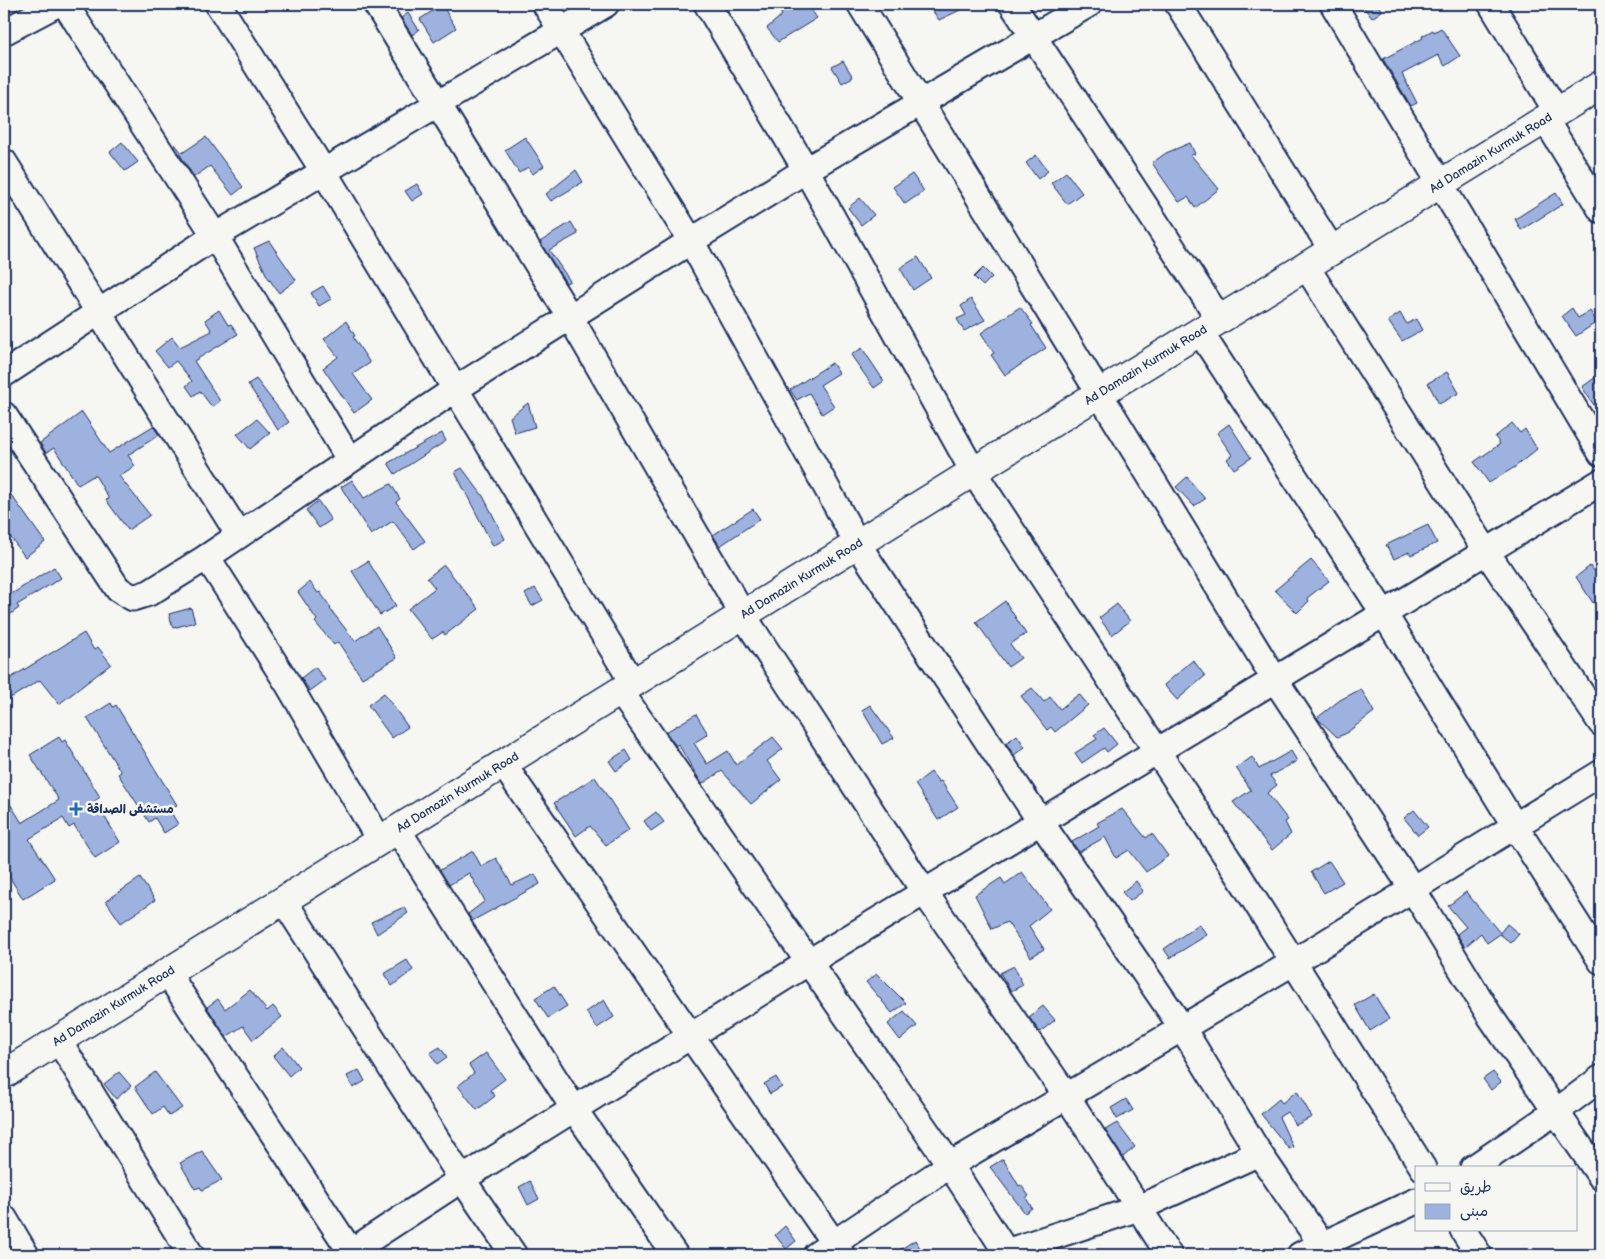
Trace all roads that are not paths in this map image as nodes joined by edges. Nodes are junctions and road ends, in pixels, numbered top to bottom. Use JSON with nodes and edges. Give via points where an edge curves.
{"nodes":[{"id":1,"x":57,"y":4,"type":"edge"},
{"id":2,"x":65,"y":4,"type":"edge"},
{"id":3,"x":218,"y":4,"type":"edge"},
{"id":4,"x":376,"y":4,"type":"edge"},
{"id":5,"x":545,"y":4,"type":"edge"},
{"id":6,"x":606,"y":4,"type":"edge"},
{"id":7,"x":707,"y":4,"type":"edge"},
{"id":8,"x":860,"y":4,"type":"edge"},
{"id":9,"x":1012,"y":4,"type":"edge"},
{"id":10,"x":1089,"y":4,"type":"edge"},
{"id":11,"x":1178,"y":4,"type":"edge"},
{"id":12,"x":1333,"y":4,"type":"edge"},
{"id":13,"x":1491,"y":4,"type":"edge"},
{"id":14,"x":5,"y":29,"type":"edge"},
{"id":15,"x":562,"y":31,"type":"junction"},
{"id":16,"x":1032,"y":38,"type":"junction"},
{"id":17,"x":1601,"y":85,"type":"edge"},
{"id":18,"x":920,"y":103,"type":"junction"},
{"id":19,"x":440,"y":104,"type":"junction"},
{"id":20,"x":1551,"y":115,"type":"junction"},
{"id":21,"x":4,"y":162,"type":"edge"},
{"id":22,"x":806,"y":170,"type":"junction"},
{"id":23,"x":324,"y":172,"type":"junction"},
{"id":24,"x":1442,"y":183,"type":"junction"},
{"id":25,"x":1601,"y":210,"type":"edge"},
{"id":26,"x":215,"y":236,"type":"junction"},
{"id":27,"x":691,"y":241,"type":"junction"},
{"id":28,"x":1332,"y":250,"type":"junction"},
{"id":29,"x":1306,"y":266,"type":"junction"},
{"id":30,"x":97,"y":311,"type":"junction"},
{"id":31,"x":570,"y":317,"type":"junction"},
{"id":32,"x":1210,"y":326,"type":"junction"},
{"id":33,"x":4,"y":374,"type":"edge"},
{"id":34,"x":454,"y":390,"type":"junction"},
{"id":35,"x":1100,"y":393,"type":"junction"},
{"id":36,"x":4,"y":415,"type":"edge"},
{"id":37,"x":1601,"y":453,"type":"edge"},
{"id":38,"x":349,"y":459,"type":"junction"},
{"id":39,"x":974,"y":474,"type":"junction"},
{"id":40,"x":1601,"y":482,"type":"edge"},
{"id":41,"x":240,"y":535,"type":"junction"},
{"id":42,"x":857,"y":543,"type":"junction"},
{"id":43,"x":1486,"y":551,"type":"junction"},
{"id":44,"x":207,"y":557,"type":"junction"},
{"id":45,"x":1384,"y":612,"type":"junction"},
{"id":46,"x":743,"y":615,"type":"junction"},
{"id":47,"x":1274,"y":678,"type":"junction"},
{"id":48,"x":626,"y":687,"type":"junction"},
{"id":49,"x":1601,"y":723,"type":"edge"},
{"id":50,"x":1157,"y":749,"type":"junction"},
{"id":51,"x":503,"y":764,"type":"junction"},
{"id":52,"x":1601,"y":773,"type":"edge"},
{"id":53,"x":1040,"y":821,"type":"junction"},
{"id":54,"x":1515,"y":826,"type":"junction"},
{"id":55,"x":389,"y":836,"type":"junction"},
{"id":56,"x":1412,"y":888,"type":"junction"},
{"id":57,"x":925,"y":893,"type":"junction"},
{"id":58,"x":284,"y":901,"type":"junction"},
{"id":59,"x":1601,"y":961,"type":"edge"},
{"id":60,"x":809,"y":962,"type":"junction"},
{"id":61,"x":1294,"y":962,"type":"junction"},
{"id":62,"x":168,"y":974,"type":"junction"},
{"id":63,"x":1183,"y":1029,"type":"junction"},
{"id":64,"x":690,"y":1035,"type":"junction"},
{"id":65,"x":59,"y":1041,"type":"junction"},
{"id":66,"x":4,"y":1074,"type":"edge"},
{"id":67,"x":1601,"y":1078,"type":"edge"},
{"id":68,"x":1066,"y":1095,"type":"junction"},
{"id":69,"x":574,"y":1109,"type":"junction"},
{"id":70,"x":1557,"y":1111,"type":"junction"},
{"id":71,"x":1259,"y":1153,"type":"junction"},
{"id":72,"x":950,"y":1165,"type":"junction"},
{"id":73,"x":1422,"y":1166,"type":"edge"},
{"id":74,"x":1476,"y":1166,"type":"edge"},
{"id":75,"x":1601,"y":1177,"type":"edge"},
{"id":76,"x":462,"y":1179,"type":"junction"},
{"id":77,"x":1415,"y":1202,"type":"edge"},
{"id":78,"x":1139,"y":1208,"type":"junction"},
{"id":79,"x":4,"y":1218,"type":"edge"},
{"id":80,"x":1464,"y":1232,"type":"edge"},
{"id":81,"x":1326,"y":1250,"type":"edge"},
{"id":82,"x":831,"y":1251,"type":"edge"},
{"id":83,"x":348,"y":1254,"type":"edge"},
{"id":84,"x":1007,"y":1254,"type":"edge"},
{"id":85,"x":26,"y":1255,"type":"edge"},
{"id":86,"x":191,"y":1255,"type":"edge"},
{"id":87,"x":514,"y":1255,"type":"edge"},
{"id":88,"x":675,"y":1255,"type":"edge"},
{"id":89,"x":1169,"y":1255,"type":"edge"},
{"id":90,"x":1300,"y":1255,"type":"edge"},
{"id":91,"x":1480,"y":1255,"type":"edge"}],
"edges":[{"from":1,"to":14,"type":"street"},
{"from":2,"to":26,"type":"street"},
{"from":3,"to":23,"type":"street"},
{"from":4,"to":19,"type":"street"},
{"from":5,"to":15,"type":"street"},
{"from":6,"to":15,"type":"street"},
{"from":7,"to":22,"type":"street"},
{"from":8,"to":18,"type":"street"},
{"from":9,"to":16,"type":"street"},
{"from":10,"to":16,"type":"street"},
{"from":11,"to":28,"type":"street"},
{"from":12,"to":24,"type":"street"},
{"from":13,"to":20,"type":"street"},
{"from":15,"to":19,"type":"street"},
{"from":15,"to":27,"type":"street"},
{"from":16,"to":18,"type":"street"},
{"from":16,"to":32,"type":"street"},
{"from":17,"to":20,"type":"highway","name":"Ad Damazin Kurmuk Road"},
{"from":18,"to":22,"type":"street"},
{"from":18,"to":35,"type":"street"},
{"from":19,"to":23,"type":"street"},
{"from":19,"to":31,"type":"street"},
{"from":20,"to":24,"type":"highway","name":"Ad Damazin Kurmuk Road"},
{"from":20,"to":25,"type":"street"},
{"from":21,"to":30,"type":"street"},
{"from":22,"to":27,"type":"street"},
{"from":22,"to":39,"type":"street"},
{"from":23,"to":26,"type":"street"},
{"from":23,"to":34,"type":"street"},
{"from":24,"to":28,"type":"highway","name":"Ad Damazin Kurmuk Road"},
{"from":24,"to":37,"type":"street"},
{"from":26,"to":30,"type":"street"},
{"from":26,"to":38,"type":"street"},
{"from":27,"to":31,"type":"street"},
{"from":27,"to":42,"type":"street"},
{"from":28,"to":29,"type":"highway","name":"Ad Damazin Kurmuk Road"},
{"from":29,"to":32,"type":"highway","name":"Ad Damazin Kurmuk Road"},
{"from":29,"to":43,"type":"street"},
{"from":30,"to":33,"type":"street"},
{"from":30,"to":41,"type":"street"},
{"from":31,"to":34,"type":"street"},
{"from":31,"to":46,"type":"street"},
{"from":32,"to":35,"type":"highway","name":"Ad Damazin Kurmuk Road"},
{"from":32,"to":45,"type":"street"},
{"from":34,"to":38,"type":"street"},
{"from":34,"to":48,"type":"street"},
{"from":35,"to":39,"type":"highway","name":"Ad Damazin Kurmuk Road"},
{"from":35,"to":47,"type":"street"},
{"from":36,"to":44,"type":"street","via":[[118,589],[133,598],[149,592]]},
{"from":38,"to":41,"type":"street"},
{"from":39,"to":42,"type":"highway","name":"Ad Damazin Kurmuk Road"},
{"from":39,"to":50,"type":"street"},
{"from":40,"to":43,"type":"street"},
{"from":41,"to":44,"type":"street"},
{"from":42,"to":46,"type":"highway","name":"Ad Damazin Kurmuk Road"},
{"from":42,"to":53,"type":"street"},
{"from":43,"to":45,"type":"street"},
{"from":43,"to":49,"type":"street"},
{"from":44,"to":55,"type":"street"},
{"from":45,"to":47,"type":"street"},
{"from":45,"to":54,"type":"street"},
{"from":46,"to":48,"type":"highway","name":"Ad Damazin Kurmuk Road"},
{"from":46,"to":57,"type":"street"},
{"from":47,"to":50,"type":"street"},
{"from":47,"to":56,"type":"street"},
{"from":48,"to":51,"type":"highway","name":"Ad Damazin Kurmuk Road"},
{"from":48,"to":60,"type":"street"},
{"from":50,"to":53,"type":"street"},
{"from":50,"to":61,"type":"street"},
{"from":51,"to":55,"type":"highway","name":"Ad Damazin Kurmuk Road"},
{"from":51,"to":64,"type":"street"},
{"from":52,"to":54,"type":"street"},
{"from":53,"to":57,"type":"street"},
{"from":53,"to":63,"type":"street"},
{"from":54,"to":56,"type":"street"},
{"from":54,"to":59,"type":"street"},
{"from":55,"to":58,"type":"highway","name":"Ad Damazin Kurmuk Road"},
{"from":55,"to":69,"type":"street"},
{"from":56,"to":61,"type":"street"},
{"from":56,"to":70,"type":"street","via":[[1490,1016]]},
{"from":57,"to":60,"type":"street"},
{"from":57,"to":68,"type":"street"},
{"from":58,"to":62,"type":"highway","name":"Ad Damazin Kurmuk Road"},
{"from":58,"to":76,"type":"street"},
{"from":60,"to":64,"type":"street"},
{"from":60,"to":72,"type":"street"},
{"from":61,"to":63,"type":"street"},
{"from":61,"to":73,"type":"street"},
{"from":62,"to":65,"type":"highway","name":"Ad Damazin Kurmuk Road"},
{"from":62,"to":83,"type":"street"},
{"from":63,"to":68,"type":"street"},
{"from":63,"to":71,"type":"street"},
{"from":64,"to":69,"type":"street"},
{"from":64,"to":82,"type":"street"},
{"from":65,"to":66,"type":"highway","name":"Ad Damazin Kurmuk Road"},
{"from":65,"to":86,"type":"street"},
{"from":67,"to":70,"type":"street"},
{"from":68,"to":72,"type":"street"},
{"from":68,"to":78,"type":"street"},
{"from":69,"to":76,"type":"street"},
{"from":69,"to":88,"type":"street"},
{"from":70,"to":74,"type":"street"},
{"from":70,"to":75,"type":"street"},
{"from":71,"to":78,"type":"street"},
{"from":71,"to":81,"type":"street"},
{"from":72,"to":82,"type":"street"},
{"from":72,"to":84,"type":"street"},
{"from":76,"to":83,"type":"street"},
{"from":76,"to":87,"type":"street"},
{"from":77,"to":81,"type":"street"},
{"from":78,"to":84,"type":"street"},
{"from":78,"to":89,"type":"street"},
{"from":79,"to":85,"type":"street"},
{"from":80,"to":91,"type":"street"},
{"from":81,"to":90,"type":"street"}]}
